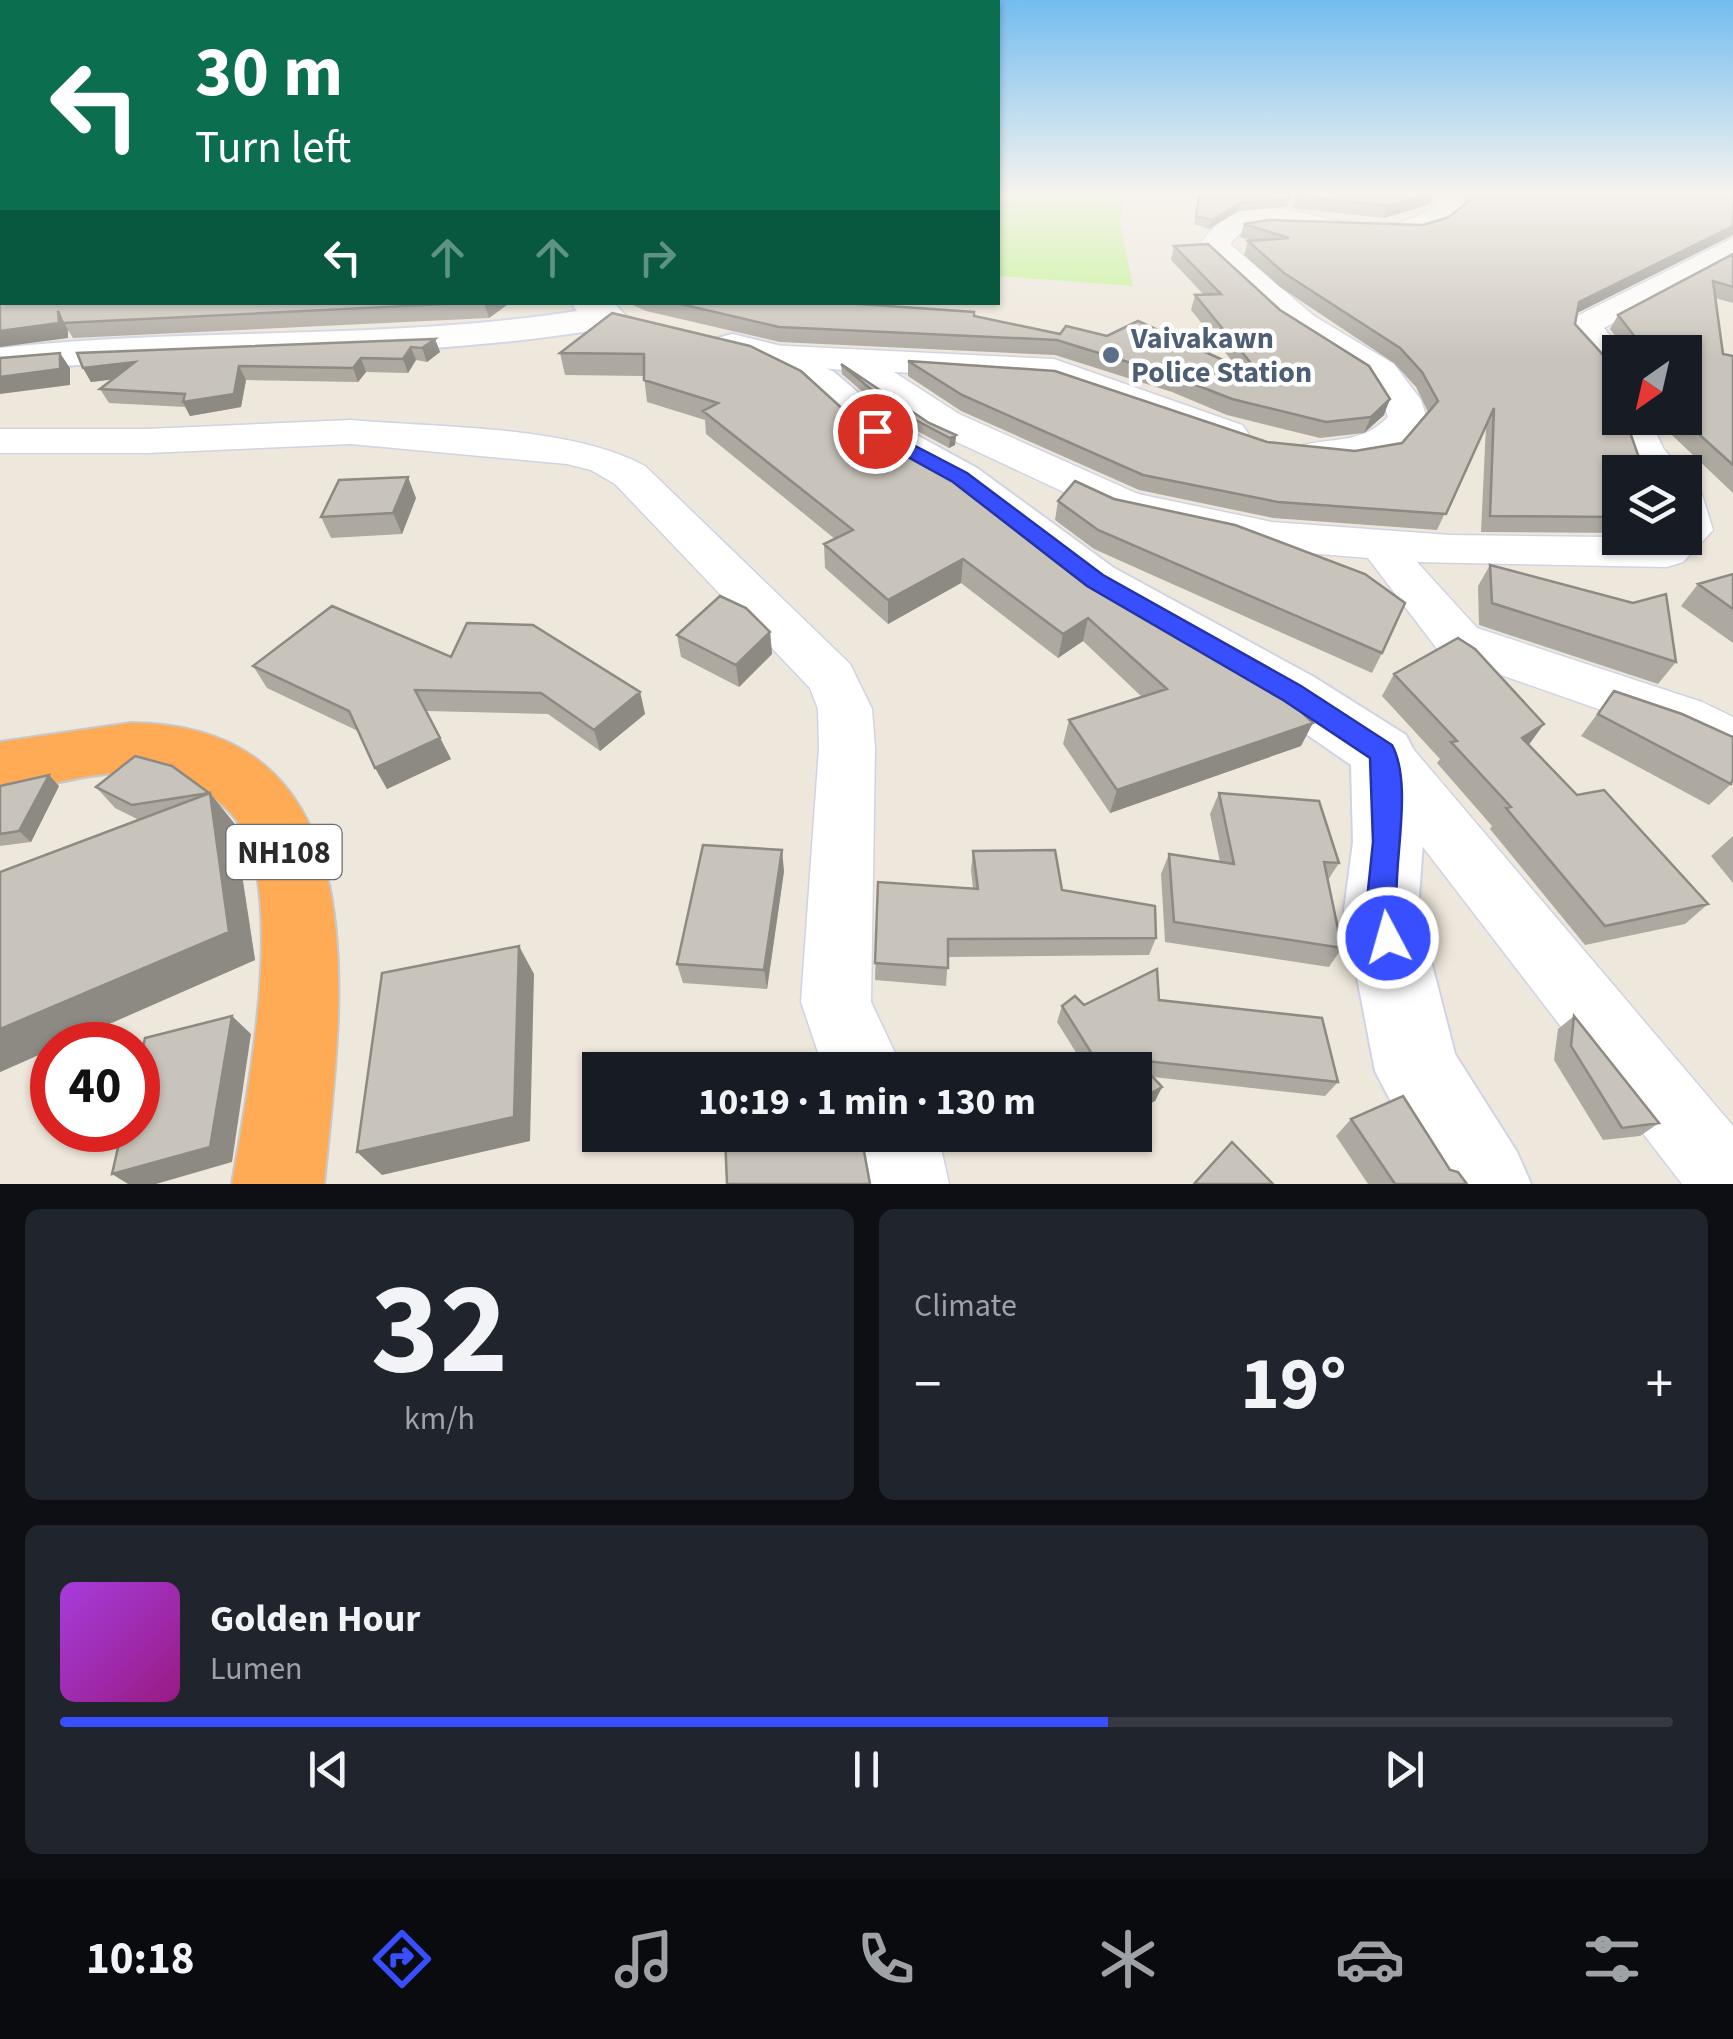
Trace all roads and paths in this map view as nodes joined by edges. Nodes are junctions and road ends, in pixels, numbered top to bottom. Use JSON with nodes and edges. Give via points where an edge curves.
{"nodes":[{"id":1,"x":1219,"y":247,"type":"edge"},
{"id":2,"x":1718,"y":252,"type":"edge"},
{"id":3,"x":634,"y":320,"type":"edge"},
{"id":4,"x":1602,"y":352,"type":"edge"},
{"id":5,"x":766,"y":355,"type":"junction"},
{"id":6,"x":0,"y":360,"type":"edge"},
{"id":7,"x":854,"y":362,"type":"junction"},
{"id":8,"x":0,"y":441,"type":"edge"},
{"id":9,"x":1385,"y":546,"type":"junction"},
{"id":10,"x":1602,"y":553,"type":"edge"},
{"id":11,"x":1733,"y":742,"type":"edge"},
{"id":12,"x":1383,"y":753,"type":"junction"},
{"id":13,"x":0,"y":769,"type":"edge"},
{"id":14,"x":854,"y":1052,"type":"edge"},
{"id":15,"x":903,"y":1152,"type":"edge"},
{"id":16,"x":278,"y":1184,"type":"edge"},
{"id":17,"x":910,"y":1184,"type":"edge"},
{"id":18,"x":1485,"y":1184,"type":"edge"},
{"id":19,"x":1732,"y":1184,"type":"edge"}],
"edges":[{"from":1,"to":7,"type":"street","via":[[1297,319],[1392,380],[1408,418],[1378,448],[1320,454],[1278,446],[1054,370]]},
{"from":2,"to":4,"type":"street","via":[[1588,324],[1586,336]]},
{"from":3,"to":5,"type":"street"},
{"from":3,"to":6,"type":"street","via":[[505,334]]},
{"from":5,"to":7,"type":"street"},
{"from":5,"to":12,"type":"street","via":[[820,381],[875,431],[960,478],[1095,581]]},
{"from":7,"to":9,"type":"street","via":[[945,422],[1126,505],[1272,536]]},
{"from":8,"to":14,"type":"street","via":[[350,432],[566,452],[606,461],[630,475],[832,678],[844,709],[847,748],[836,1002]]},
{"from":9,"to":10,"type":"street"},
{"from":9,"to":11,"type":"street","via":[[1395,567],[1459,641],[1683,718]]},
{"from":12,"to":18,"type":"street","via":[[1388,842],[1382,910],[1417,1071]]},
{"from":12,"to":19,"type":"street"},
{"from":13,"to":16,"type":"highway","number":"NH108","via":[[60,756],[151,749],[206,761],[246,783],[277,824],[294,888],[296,1039]]},
{"from":15,"to":17,"type":"street"}]}
